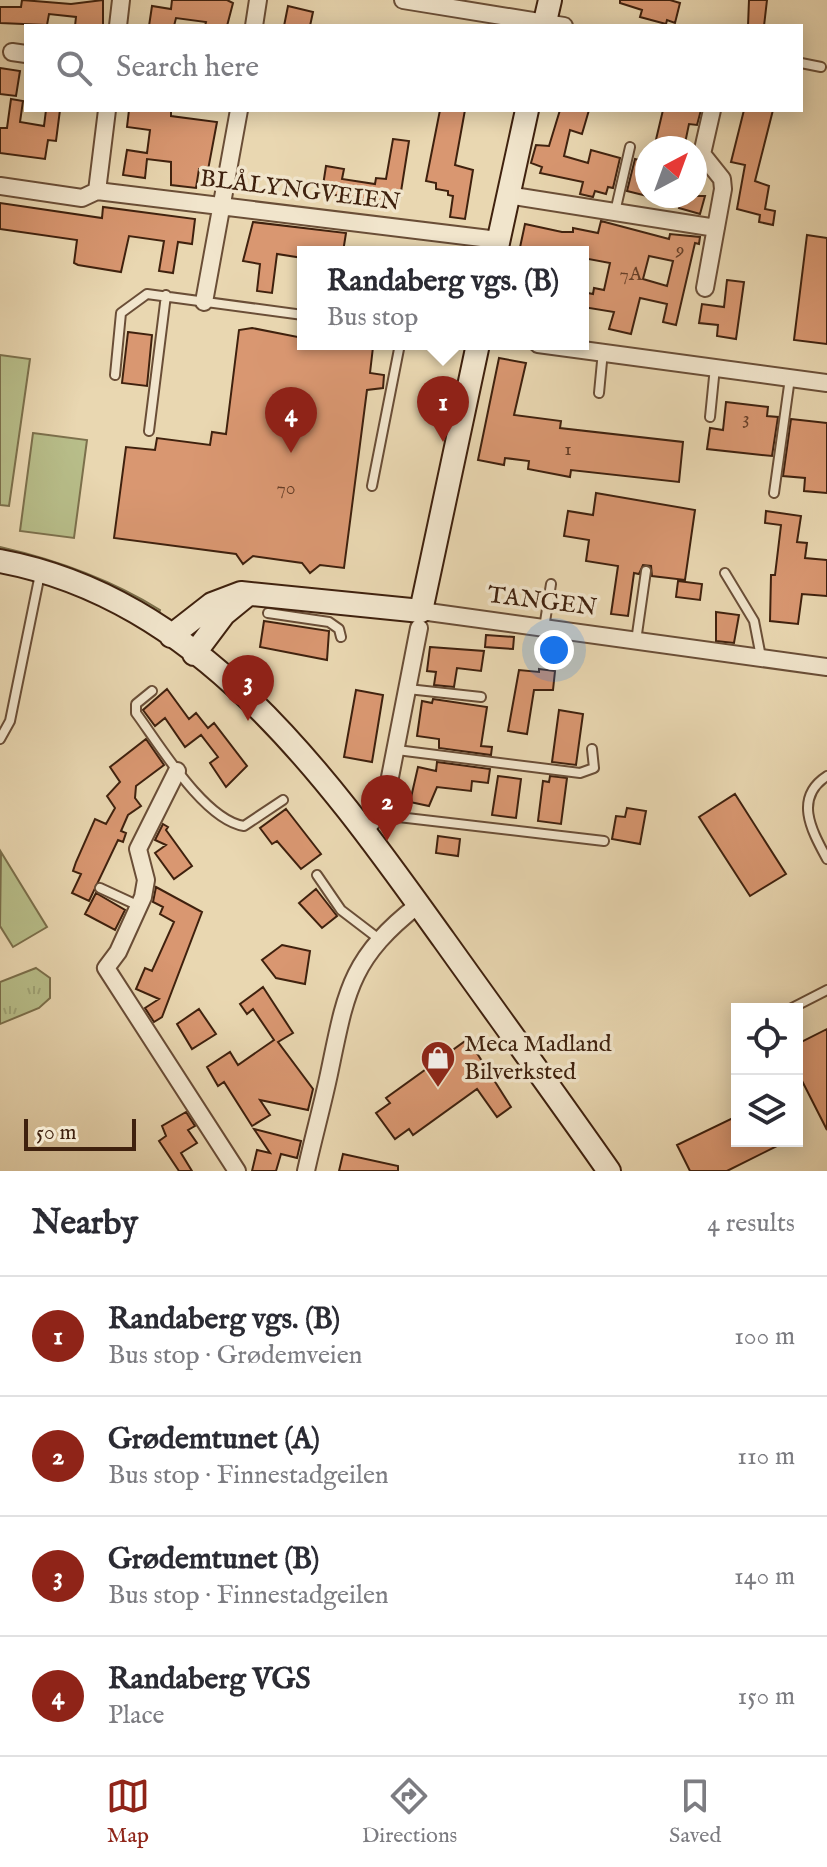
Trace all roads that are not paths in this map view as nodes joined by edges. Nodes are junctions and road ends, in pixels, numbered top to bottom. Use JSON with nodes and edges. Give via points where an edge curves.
{"nodes":[{"id":1,"x":121,"y":0,"type":"edge"},
{"id":2,"x":258,"y":0,"type":"edge"},
{"id":3,"x":403,"y":0,"type":"edge"},
{"id":4,"x":550,"y":0,"type":"edge"},
{"id":5,"x":118,"y":24,"type":"edge"},
{"id":6,"x":254,"y":24,"type":"edge"},
{"id":7,"x":545,"y":24,"type":"edge"},
{"id":8,"x":551,"y":24,"type":"edge"},
{"id":9,"x":803,"y":63,"type":"edge"},
{"id":10,"x":821,"y":67,"type":"dead end"},
{"id":11,"x":107,"y":112,"type":"edge"},
{"id":12,"x":239,"y":112,"type":"edge"},
{"id":13,"x":527,"y":112,"type":"edge"},
{"id":14,"x":712,"y":112,"type":"edge"},
{"id":15,"x":630,"y":147,"type":"dead end"},
{"id":16,"x":0,"y":186,"type":"edge"},
{"id":17,"x":97,"y":191,"type":"junction"},
{"id":18,"x":507,"y":195,"type":"junction"},
{"id":19,"x":221,"y":206,"type":"junction"},
{"id":20,"x":615,"y":213,"type":"junction"},
{"id":21,"x":716,"y":228,"type":"junction"},
{"id":22,"x":497,"y":246,"type":"edge"},
{"id":23,"x":705,"y":288,"type":"dead end"},
{"id":24,"x":166,"y":295,"type":"junction"},
{"id":25,"x":204,"y":302,"type":"junction"},
{"id":26,"x":297,"y":314,"type":"edge"},
{"id":27,"x":589,"y":349,"type":"edge"},
{"id":28,"x":399,"y":350,"type":"edge"},
{"id":29,"x":477,"y":350,"type":"edge"},
{"id":30,"x":603,"y":351,"type":"junction"},
{"id":31,"x":715,"y":367,"type":"junction"},
{"id":32,"x":115,"y":375,"type":"dead end"},
{"id":33,"x":790,"y":378,"type":"junction"},
{"id":34,"x":827,"y":383,"type":"edge"},
{"id":35,"x":599,"y":393,"type":"dead end"},
{"id":36,"x":710,"y":417,"type":"dead end"},
{"id":37,"x":149,"y":431,"type":"dead end"},
{"id":38,"x":372,"y":486,"type":"dead end"},
{"id":39,"x":774,"y":493,"type":"dead end"},
{"id":40,"x":0,"y":561,"type":"edge"},
{"id":41,"x":40,"y":570,"type":"junction"},
{"id":42,"x":646,"y":571,"type":"dead end"},
{"id":43,"x":725,"y":573,"type":"dead end"},
{"id":44,"x":551,"y":584,"type":"dead end"},
{"id":45,"x":250,"y":593,"type":"junction"},
{"id":46,"x":268,"y":613,"type":"dead end"},
{"id":47,"x":420,"y":620,"type":"junction"},
{"id":48,"x":544,"y":628,"type":"junction"},
{"id":49,"x":171,"y":636,"type":"junction"},
{"id":50,"x":341,"y":637,"type":"dead end"},
{"id":51,"x":636,"y":641,"type":"junction"},
{"id":52,"x":194,"y":654,"type":"junction"},
{"id":53,"x":761,"y":658,"type":"junction"},
{"id":54,"x":827,"y":667,"type":"edge"},
{"id":55,"x":408,"y":689,"type":"junction"},
{"id":56,"x":152,"y":691,"type":"dead end"},
{"id":57,"x":481,"y":697,"type":"dead end"},
{"id":58,"x":0,"y":716,"type":"edge"},
{"id":59,"x":10,"y":721,"type":"junction"},
{"id":60,"x":0,"y":739,"type":"edge"},
{"id":61,"x":592,"y":749,"type":"dead end"},
{"id":62,"x":397,"y":750,"type":"junction"},
{"id":63,"x":177,"y":771,"type":"junction"},
{"id":64,"x":827,"y":776,"type":"edge"},
{"id":65,"x":283,"y":800,"type":"dead end"},
{"id":66,"x":381,"y":815,"type":"junction"},
{"id":67,"x":364,"y":831,"type":"junction"},
{"id":68,"x":604,"y":841,"type":"dead end"},
{"id":69,"x":827,"y":859,"type":"edge"},
{"id":70,"x":317,"y":875,"type":"dead end"},
{"id":71,"x":100,"y":888,"type":"dead end"},
{"id":72,"x":418,"y":905,"type":"junction"},
{"id":73,"x":139,"y":906,"type":"junction"},
{"id":74,"x":379,"y":939,"type":"junction"},
{"id":75,"x":827,"y":990,"type":"edge"},
{"id":76,"x":802,"y":1003,"type":"edge"},
{"id":77,"x":230,"y":1168,"type":"edge"},
{"id":78,"x":306,"y":1171,"type":"edge"},
{"id":79,"x":609,"y":1171,"type":"edge"}],
"edges":[{"from":1,"to":5,"type":"street"},
{"from":2,"to":6,"type":"street"},
{"from":3,"to":7,"type":"street"},
{"from":4,"to":8,"type":"main road"},
{"from":9,"to":10,"type":"lane"},
{"from":11,"to":17,"type":"street"},
{"from":12,"to":19,"type":"street"},
{"from":13,"to":18,"type":"main road"},
{"from":14,"to":21,"type":"street","via":[[702,154],[722,179]]},
{"from":15,"to":20,"type":"lane"},
{"from":16,"to":17,"type":"street","name":"BLÅLYNGVEIEN","via":[[82,198]]},
{"from":17,"to":19,"type":"street","name":"BLÅLYNGVEIEN"},
{"from":18,"to":20,"type":"street"},
{"from":18,"to":22,"type":"main road"},
{"from":19,"to":22,"type":"street","name":"BLÅLYNGVEIEN"},
{"from":19,"to":25,"type":"street"},
{"from":20,"to":21,"type":"street"},
{"from":21,"to":23,"type":"street"},
{"from":24,"to":25,"type":"lane"},
{"from":24,"to":32,"type":"lane","via":[[147,294],[121,313]]},
{"from":24,"to":37,"type":"lane"},
{"from":25,"to":26,"type":"lane"},
{"from":27,"to":30,"type":"street"},
{"from":28,"to":38,"type":"lane"},
{"from":29,"to":47,"type":"main road"},
{"from":30,"to":31,"type":"street"},
{"from":30,"to":35,"type":"lane"},
{"from":31,"to":33,"type":"street"},
{"from":31,"to":36,"type":"lane"},
{"from":33,"to":34,"type":"street"},
{"from":33,"to":39,"type":"lane"},
{"from":40,"to":41,"type":"main road"},
{"from":41,"to":49,"type":"main road","via":[[109,597]]},
{"from":41,"to":59,"type":"lane"},
{"from":42,"to":51,"type":"lane"},
{"from":43,"to":53,"type":"lane","via":[[754,621]]},
{"from":44,"to":48,"type":"lane"},
{"from":45,"to":47,"type":"main road","name":"TANGEN"},
{"from":45,"to":49,"type":"main road","via":[[222,598]]},
{"from":45,"to":52,"type":"main road","via":[[224,614]]},
{"from":46,"to":50,"type":"lane","via":[[329,622]]},
{"from":47,"to":48,"type":"street","name":"TANGEN"},
{"from":47,"to":55,"type":"street"},
{"from":48,"to":51,"type":"street","name":"TANGEN"},
{"from":49,"to":52,"type":"main road"},
{"from":51,"to":53,"type":"street","name":"TANGEN"},
{"from":52,"to":67,"type":"main road","via":[[291,740]]},
{"from":53,"to":54,"type":"street","name":"TANGEN"},
{"from":55,"to":57,"type":"lane"},
{"from":55,"to":62,"type":"street"},
{"from":56,"to":63,"type":"lane","via":[[136,704],[136,713]]},
{"from":58,"to":59,"type":"lane"},
{"from":59,"to":60,"type":"lane"},
{"from":61,"to":62,"type":"lane","via":[[596,764],[580,773]]},
{"from":62,"to":66,"type":"street"},
{"from":63,"to":65,"type":"lane","via":[[206,804],[238,826],[253,822]]},
{"from":63,"to":73,"type":"street","via":[[138,849],[146,880]]},
{"from":64,"to":69,"type":"lane","via":[[810,792],[806,808]]},
{"from":66,"to":67,"type":"street"},
{"from":66,"to":68,"type":"lane"},
{"from":67,"to":72,"type":"main road"},
{"from":70,"to":74,"type":"lane","via":[[341,910]]},
{"from":71,"to":73,"type":"lane"},
{"from":72,"to":74,"type":"street"},
{"from":72,"to":79,"type":"main road"},
{"from":73,"to":77,"type":"street","via":[[106,968]]},
{"from":74,"to":78,"type":"street","via":[[345,998]]},
{"from":75,"to":76,"type":"lane"}]}
